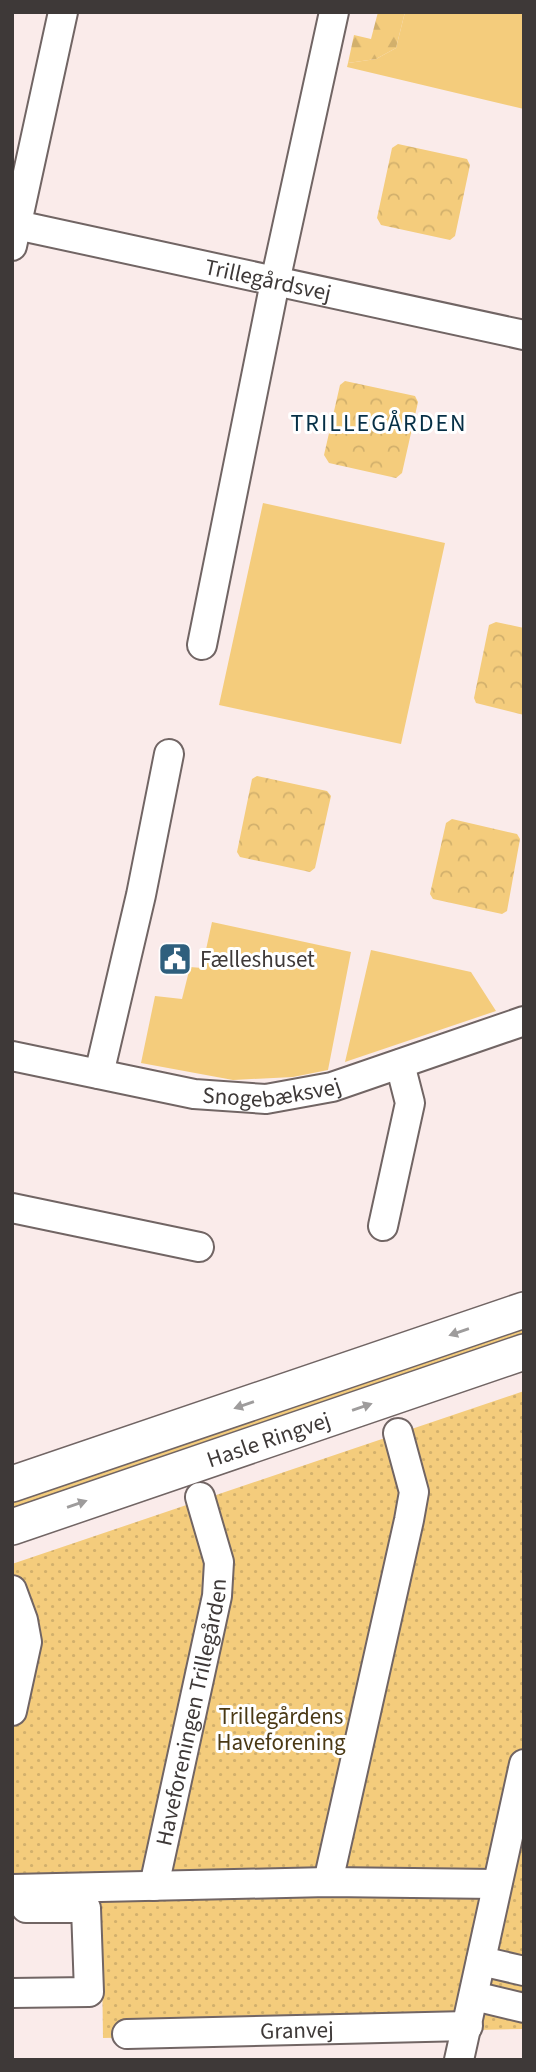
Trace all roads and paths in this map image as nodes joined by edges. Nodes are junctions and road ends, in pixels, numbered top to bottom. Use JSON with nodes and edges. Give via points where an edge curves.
{"nodes":[{"id":1,"x":63,"y":12,"type":"edge"},
{"id":2,"x":334,"y":12,"type":"edge"},
{"id":3,"x":14,"y":232,"type":"edge"},
{"id":4,"x":275,"y":282,"type":"junction"},
{"id":5,"x":524,"y":335,"type":"edge"},
{"id":6,"x":202,"y":645,"type":"dead end"},
{"id":7,"x":169,"y":754,"type":"dead end"},
{"id":8,"x":524,"y":1021,"type":"edge"},
{"id":9,"x":12,"y":1056,"type":"edge"},
{"id":10,"x":400,"y":1064,"type":"junction"},
{"id":11,"x":99,"y":1074,"type":"junction"},
{"id":12,"x":12,"y":1208,"type":"edge"},
{"id":13,"x":383,"y":1226,"type":"dead end"},
{"id":14,"x":199,"y":1247,"type":"dead end"},
{"id":15,"x":524,"y":1310,"type":"edge"},
{"id":16,"x":524,"y":1352,"type":"edge"},
{"id":17,"x":398,"y":1433,"type":"dead end"},
{"id":18,"x":12,"y":1484,"type":"edge"},
{"id":19,"x":200,"y":1497,"type":"dead end"},
{"id":20,"x":12,"y":1527,"type":"edge"},
{"id":21,"x":12,"y":1590,"type":"edge"},
{"id":22,"x":12,"y":1711,"type":"edge"},
{"id":23,"x":524,"y":1764,"type":"edge"},
{"id":24,"x":328,"y":1882,"type":"junction"},
{"id":25,"x":497,"y":1884,"type":"junction"},
{"id":26,"x":154,"y":1886,"type":"junction"},
{"id":27,"x":12,"y":1889,"type":"edge"},
{"id":28,"x":12,"y":1908,"type":"edge"},
{"id":29,"x":481,"y":1961,"type":"junction"},
{"id":30,"x":524,"y":1971,"type":"edge"},
{"id":31,"x":12,"y":1993,"type":"edge"},
{"id":32,"x":474,"y":1996,"type":"junction"},
{"id":33,"x":524,"y":2008,"type":"edge"},
{"id":34,"x":468,"y":2026,"type":"junction"},
{"id":35,"x":127,"y":2034,"type":"dead end"},
{"id":36,"x":459,"y":2060,"type":"edge"}],
"edges":[{"from":1,"to":3,"type":"street"},
{"from":2,"to":4,"type":"street"},
{"from":3,"to":4,"type":"street","name":"Trillegårdsvej"},
{"from":4,"to":5,"type":"street","name":"Trillegårdsvej"},
{"from":4,"to":6,"type":"street"},
{"from":7,"to":11,"type":"street"},
{"from":8,"to":10,"type":"street","name":"Snogebæksvej"},
{"from":9,"to":11,"type":"street","name":"Snogebæksvej"},
{"from":10,"to":11,"type":"street","name":"Snogebæksvej","via":[[332,1087],[267,1099],[194,1094]]},
{"from":10,"to":13,"type":"street","via":[[410,1103]]},
{"from":12,"to":14,"type":"street"},
{"from":15,"to":18,"type":"main road","name":"Hasle Ringvej","one_way":true},
{"from":20,"to":16,"type":"main road","name":"Hasle Ringvej","one_way":true},
{"from":17,"to":24,"type":"street","via":[[414,1492]]},
{"from":19,"to":26,"type":"street","name":"Haveforeningen Trillegården","via":[[219,1562],[217,1596]]},
{"from":21,"to":22,"type":"street","via":[[27,1642]]},
{"from":23,"to":25,"type":"street"},
{"from":24,"to":25,"type":"street"},
{"from":24,"to":26,"type":"street"},
{"from":25,"to":29,"type":"street"},
{"from":26,"to":27,"type":"street"},
{"from":28,"to":31,"type":"street","via":[[86,1908],[89,1992]]},
{"from":29,"to":30,"type":"street"},
{"from":29,"to":32,"type":"street"},
{"from":32,"to":33,"type":"street"},
{"from":32,"to":34,"type":"street"},
{"from":34,"to":35,"type":"street","name":"Granvej"},
{"from":34,"to":36,"type":"street"}]}
